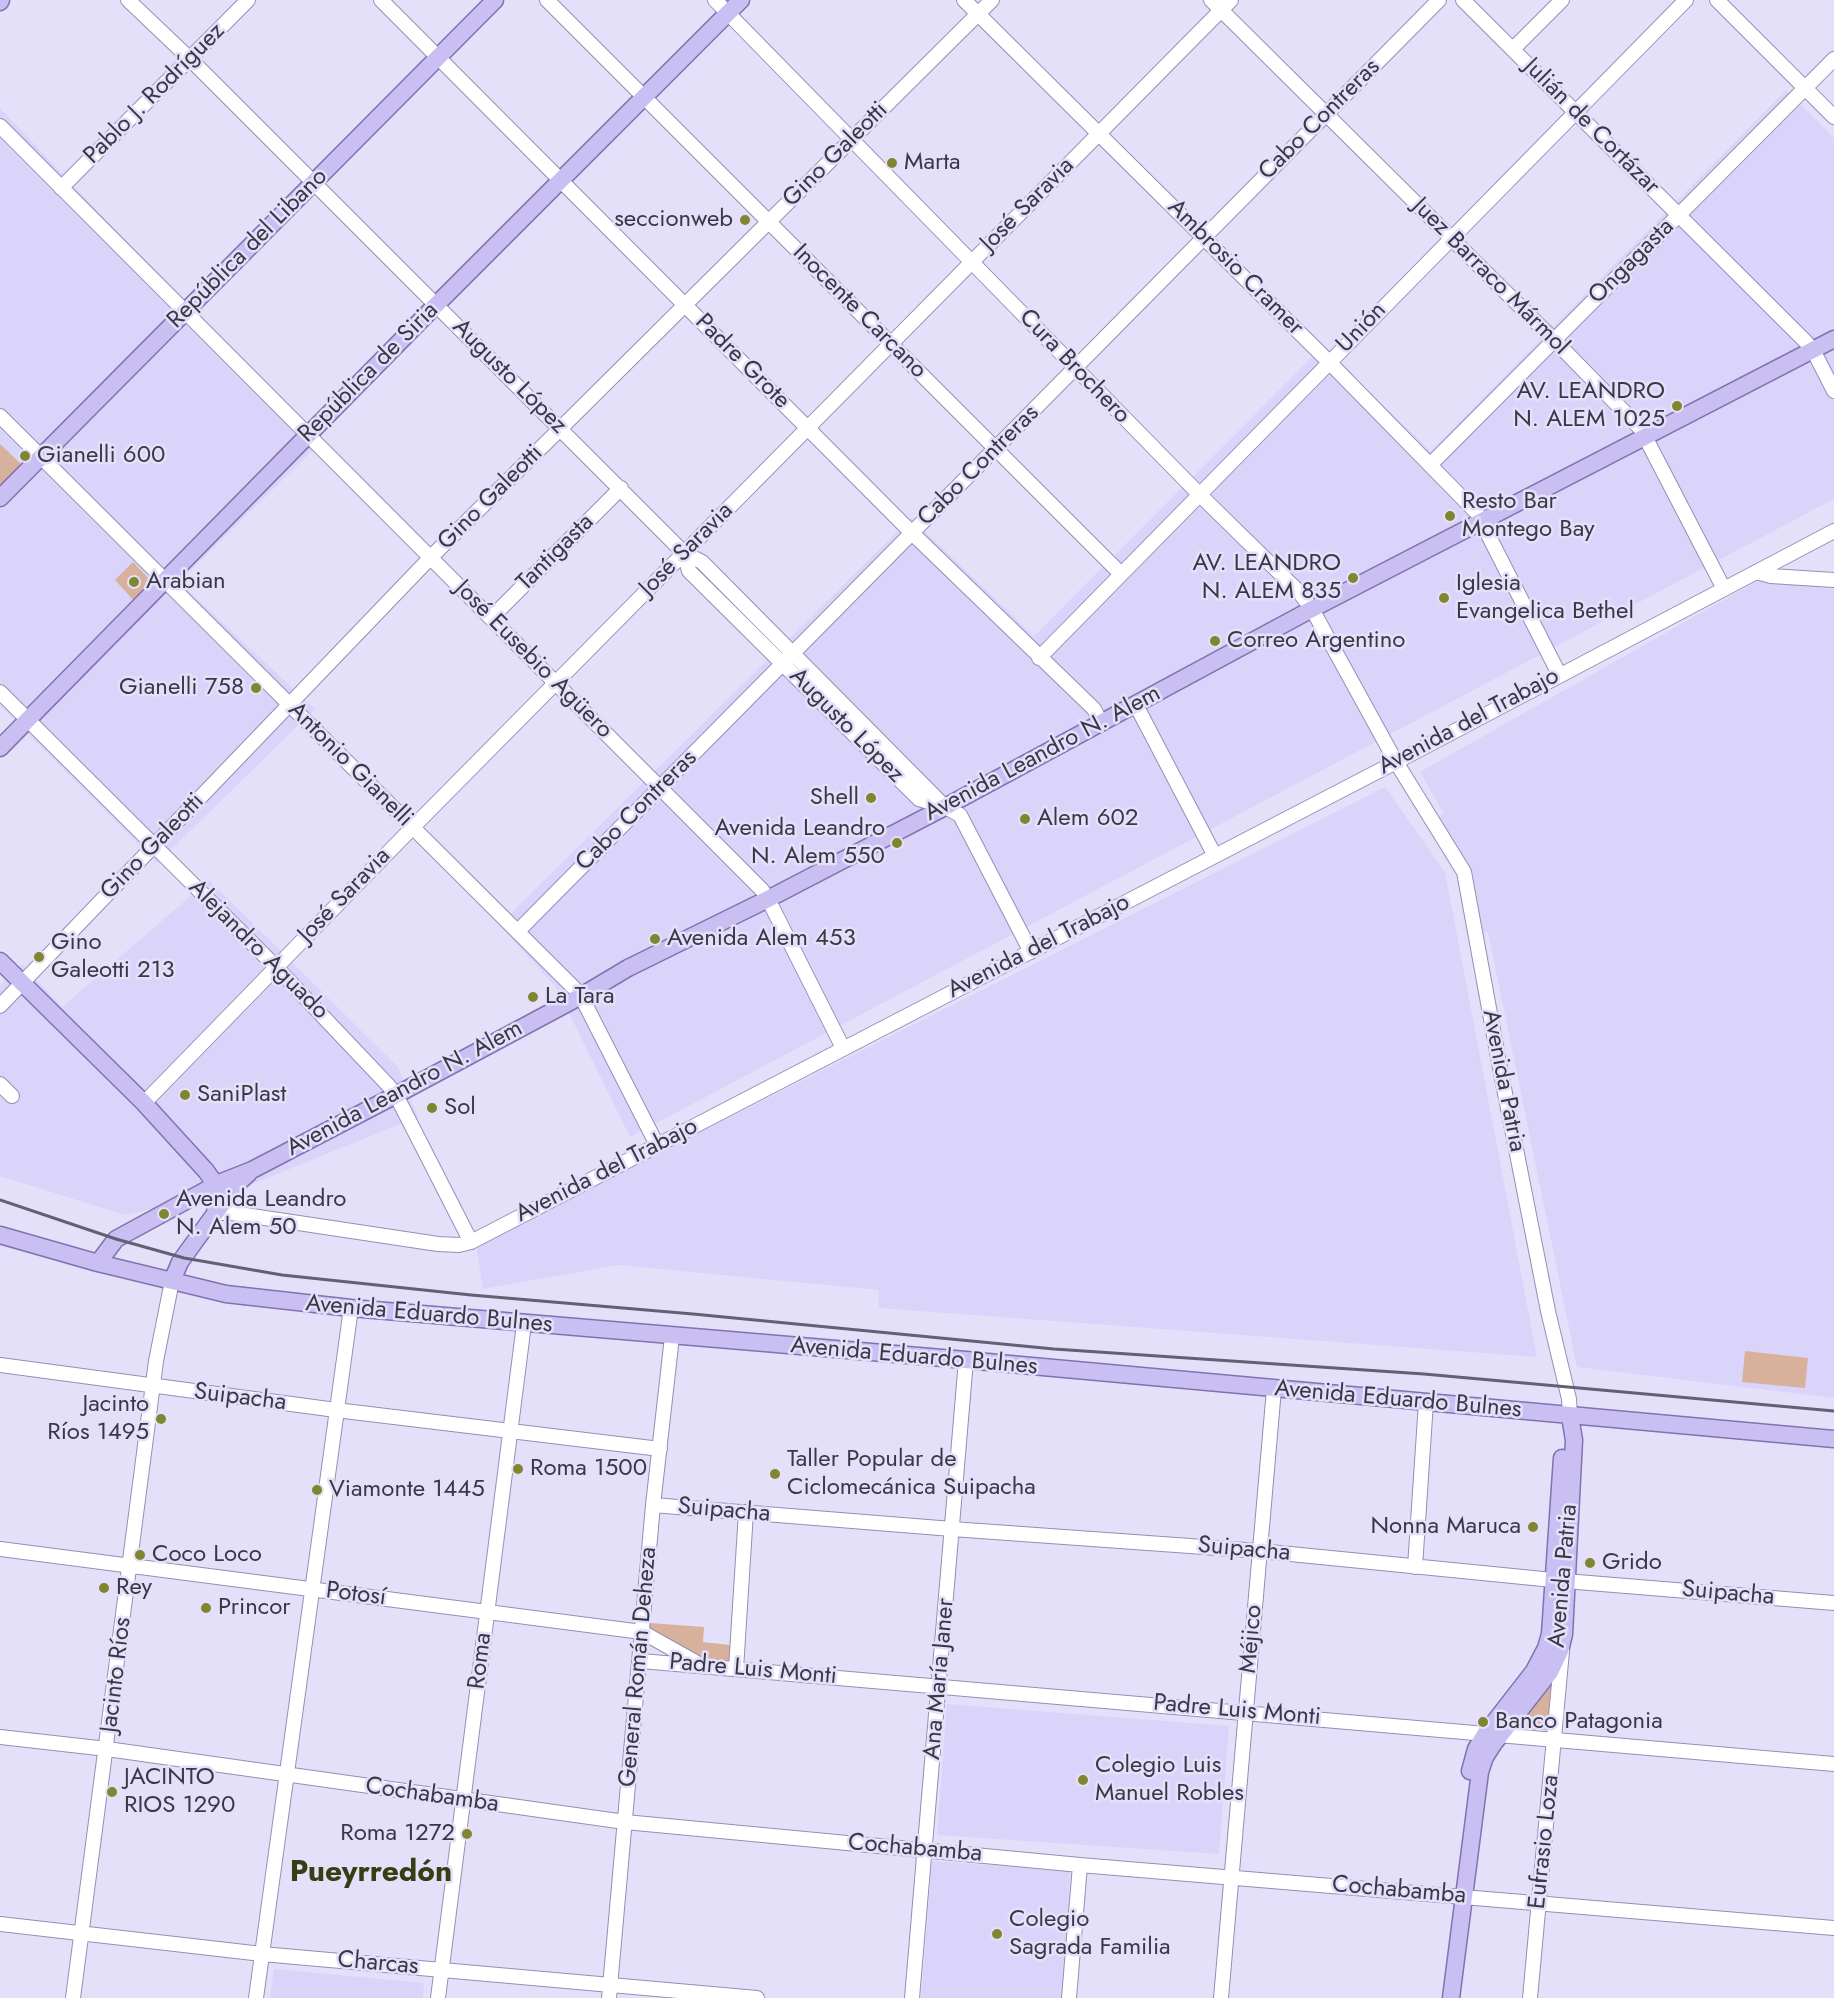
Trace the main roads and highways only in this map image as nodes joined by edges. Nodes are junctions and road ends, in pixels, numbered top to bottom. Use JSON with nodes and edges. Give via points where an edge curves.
{"nodes":[{"id":1,"x":495,"y":0,"type":"edge"},
{"id":2,"x":741,"y":0,"type":"edge"},
{"id":3,"x":1834,"y":339,"type":"edge"},
{"id":4,"x":0,"y":498,"type":"edge"},
{"id":5,"x":0,"y":748,"type":"edge"},
{"id":6,"x":0,"y":961,"type":"edge"},
{"id":7,"x":252,"y":1170,"type":"junction"},
{"id":8,"x":216,"y":1185,"type":"junction"},
{"id":9,"x":215,"y":1213,"type":"junction"},
{"id":10,"x":0,"y":1235,"type":"edge"},
{"id":11,"x":98,"y":1263,"type":"junction"},
{"id":12,"x":172,"y":1281,"type":"junction"},
{"id":13,"x":1570,"y":1416,"type":"junction"},
{"id":14,"x":1834,"y":1439,"type":"edge"},
{"id":15,"x":1560,"y":1580,"type":"junction"},
{"id":16,"x":1547,"y":1677,"type":"junction"},
{"id":17,"x":1459,"y":1895,"type":"junction"},
{"id":18,"x":1440,"y":1998,"type":"edge"},
{"id":19,"x":1451,"y":1998,"type":"edge"}],
"edges":[{"from":1,"to":4,"type":"main road","name":"República del Libano"},
{"from":2,"to":5,"type":"main road","name":"República de Siria"},
{"from":3,"to":7,"type":"main road","name":"Avenida Leandro N. Alem","via":[[1312,609],[945,807],[628,968]]},
{"from":6,"to":8,"type":"main road","via":[[144,1103]]},
{"from":7,"to":8,"type":"main road","name":"Avenida Leandro N. Alem"},
{"from":7,"to":9,"type":"main road","name":"Avenida Leandro N. Alem"},
{"from":8,"to":9,"type":"main road"},
{"from":8,"to":11,"type":"main road","name":"Avenida Leandro N. Alem","via":[[116,1239]]},
{"from":9,"to":12,"type":"main road","name":"Avenida Leandro N. Alem","via":[[180,1262]]},
{"from":10,"to":11,"type":"main road","name":"Avenida Eduardo Bulnes"},
{"from":11,"to":12,"type":"main road","name":"Avenida Eduardo Bulnes"},
{"from":12,"to":13,"type":"main road","name":"Avenida Eduardo Bulnes","via":[[226,1294],[351,1308]]},
{"from":13,"to":14,"type":"main road","name":"Avenida Eduardo Bulnes"},
{"from":13,"to":15,"type":"main road","name":"Avenida Patria","via":[[1574,1440]]},
{"from":15,"to":16,"type":"main road","name":"Avenida Patria","via":[[1546,1648]]},
{"from":15,"to":16,"type":"main road","name":"Avenida Patria","via":[[1564,1634],[1556,1663]]},
{"from":16,"to":17,"type":"main road","name":"Avenida Patria","via":[[1472,1761]]},
{"from":17,"to":18,"type":"main road","name":"Avenida Patria"},
{"from":17,"to":19,"type":"main road","name":"Avenida Patria"}]}
